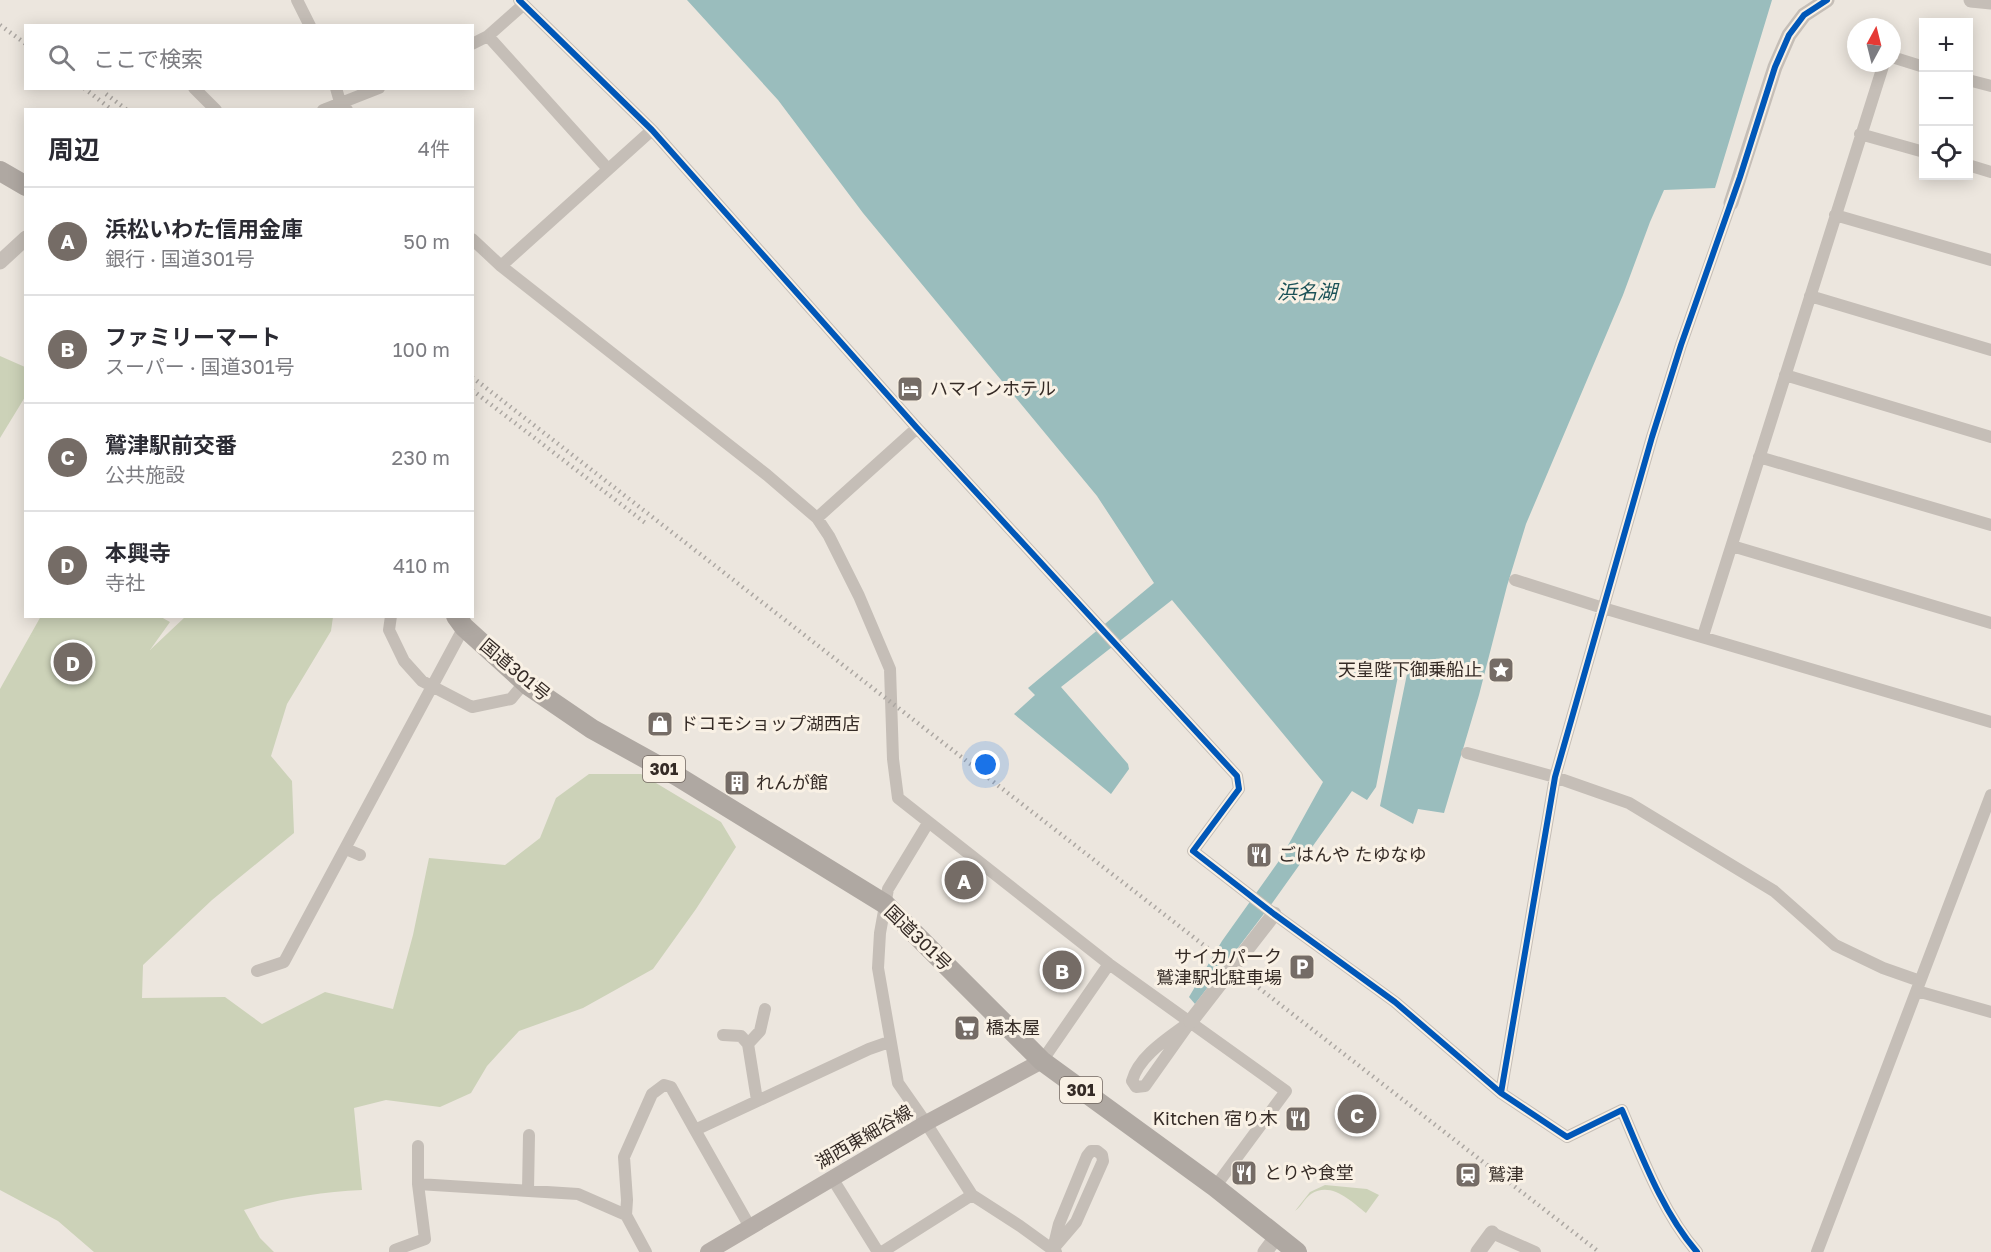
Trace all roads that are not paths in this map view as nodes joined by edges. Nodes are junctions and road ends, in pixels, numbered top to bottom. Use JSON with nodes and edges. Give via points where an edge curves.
{"nodes":[{"id":1,"x":297,"y":0,"type":"edge"},
{"id":2,"x":1827,"y":0,"type":"edge"},
{"id":3,"x":1971,"y":0,"type":"edge"},
{"id":4,"x":521,"y":2,"type":"edge"},
{"id":5,"x":1991,"y":2,"type":"edge"},
{"id":6,"x":309,"y":24,"type":"edge"},
{"id":7,"x":488,"y":36,"type":"junction"},
{"id":8,"x":474,"y":43,"type":"edge"},
{"id":9,"x":1901,"y":60,"type":"edge"},
{"id":10,"x":1919,"y":66,"type":"edge"},
{"id":11,"x":1881,"y":72,"type":"edge"},
{"id":12,"x":1973,"y":81,"type":"edge"},
{"id":13,"x":1991,"y":86,"type":"edge"},
{"id":14,"x":196,"y":90,"type":"edge"},
{"id":15,"x":337,"y":90,"type":"edge"},
{"id":16,"x":375,"y":90,"type":"edge"},
{"id":17,"x":343,"y":106,"type":"edge"},
{"id":18,"x":214,"y":108,"type":"edge"},
{"id":19,"x":652,"y":130,"type":"junction"},
{"id":20,"x":1860,"y":134,"type":"junction"},
{"id":21,"x":1919,"y":151,"type":"edge"},
{"id":22,"x":1973,"y":167,"type":"edge"},
{"id":23,"x":608,"y":169,"type":"junction"},
{"id":24,"x":0,"y":171,"type":"edge"},
{"id":25,"x":1991,"y":172,"type":"edge"},
{"id":26,"x":24,"y":185,"type":"edge"},
{"id":27,"x":1731,"y":203,"type":"joint"},
{"id":28,"x":1835,"y":215,"type":"junction"},
{"id":29,"x":24,"y":240,"type":"edge"},
{"id":30,"x":474,"y":240,"type":"edge"},
{"id":31,"x":1991,"y":260,"type":"edge"},
{"id":32,"x":0,"y":262,"type":"edge"},
{"id":33,"x":501,"y":266,"type":"junction"},
{"id":34,"x":1810,"y":296,"type":"junction"},
{"id":35,"x":1991,"y":350,"type":"edge"},
{"id":36,"x":1785,"y":375,"type":"junction"},
{"id":37,"x":917,"y":428,"type":"junction"},
{"id":38,"x":1991,"y":437,"type":"edge"},
{"id":39,"x":1759,"y":457,"type":"junction"},
{"id":40,"x":816,"y":518,"type":"junction"},
{"id":41,"x":1991,"y":525,"type":"edge"},
{"id":42,"x":1732,"y":546,"type":"junction"},
{"id":43,"x":1515,"y":579,"type":"dead end"},
{"id":44,"x":1603,"y":608,"type":"junction"},
{"id":45,"x":391,"y":618,"type":"edge"},
{"id":46,"x":460,"y":622,"type":"edge"},
{"id":47,"x":1991,"y":623,"type":"edge"},
{"id":48,"x":1703,"y":636,"type":"junction"},
{"id":49,"x":525,"y":682,"type":"junction"},
{"id":50,"x":432,"y":687,"type":"junction"},
{"id":51,"x":1991,"y":722,"type":"edge"},
{"id":52,"x":1467,"y":753,"type":"dead end"},
{"id":53,"x":1555,"y":777,"type":"junction"},
{"id":54,"x":1991,"y":795,"type":"edge"},
{"id":55,"x":928,"y":823,"type":"junction"},
{"id":56,"x":346,"y":849,"type":"junction"},
{"id":57,"x":360,"y":855,"type":"dead end"},
{"id":58,"x":885,"y":904,"type":"junction"},
{"id":59,"x":1274,"y":914,"type":"junction"},
{"id":60,"x":1109,"y":964,"type":"junction"},
{"id":61,"x":257,"y":971,"type":"dead end"},
{"id":62,"x":1919,"y":986,"type":"junction"},
{"id":63,"x":765,"y":1009,"type":"dead end"},
{"id":64,"x":1991,"y":1012,"type":"edge"},
{"id":65,"x":1191,"y":1022,"type":"junction"},
{"id":66,"x":723,"y":1035,"type":"dead end"},
{"id":67,"x":889,"y":1042,"type":"junction"},
{"id":68,"x":748,"y":1044,"type":"junction"},
{"id":69,"x":1041,"y":1061,"type":"junction"},
{"id":70,"x":1501,"y":1093,"type":"junction"},
{"id":71,"x":757,"y":1100,"type":"junction"},
{"id":72,"x":926,"y":1123,"type":"junction"},
{"id":73,"x":694,"y":1130,"type":"junction"},
{"id":74,"x":530,"y":1135,"type":"dead end"},
{"id":75,"x":418,"y":1146,"type":"dead end"},
{"id":76,"x":832,"y":1178,"type":"junction"},
{"id":77,"x":418,"y":1184,"type":"junction"},
{"id":78,"x":1215,"y":1187,"type":"junction"},
{"id":79,"x":528,"y":1190,"type":"junction"},
{"id":80,"x":972,"y":1195,"type":"junction"},
{"id":81,"x":626,"y":1215,"type":"junction"},
{"id":82,"x":750,"y":1227,"type":"junction"},
{"id":83,"x":1492,"y":1233,"type":"joint"},
{"id":84,"x":1271,"y":1244,"type":"edge"},
{"id":85,"x":719,"y":1249,"type":"edge"},
{"id":86,"x":1054,"y":1251,"type":"edge"},
{"id":87,"x":395,"y":1252,"type":"edge"},
{"id":88,"x":646,"y":1252,"type":"edge"},
{"id":89,"x":880,"y":1252,"type":"edge"},
{"id":90,"x":1297,"y":1252,"type":"edge"},
{"id":91,"x":1478,"y":1252,"type":"edge"},
{"id":92,"x":1535,"y":1252,"type":"edge"},
{"id":93,"x":1697,"y":1252,"type":"edge"},
{"id":94,"x":1817,"y":1252,"type":"edge"}],
"edges":[{"from":1,"to":6,"type":"street"},
{"from":2,"to":27,"type":"street","via":[[1804,15],[1789,35]]},
{"from":3,"to":5,"type":"street"},
{"from":4,"to":7,"type":"street"},
{"from":4,"to":19,"type":"street"},
{"from":7,"to":8,"type":"street"},
{"from":7,"to":23,"type":"street"},
{"from":9,"to":10,"type":"street"},
{"from":11,"to":20,"type":"street"},
{"from":12,"to":13,"type":"street"},
{"from":14,"to":18,"type":"street"},
{"from":15,"to":17,"type":"street"},
{"from":16,"to":17,"type":"street"},
{"from":19,"to":23,"type":"street"},
{"from":19,"to":37,"type":"street"},
{"from":20,"to":21,"type":"street"},
{"from":20,"to":28,"type":"street"},
{"from":22,"to":25,"type":"street"},
{"from":23,"to":33,"type":"street"},
{"from":24,"to":26,"type":"highway"},
{"from":27,"to":44,"type":"street","via":[[1681,345]]},
{"from":28,"to":31,"type":"street"},
{"from":28,"to":34,"type":"street"},
{"from":29,"to":32,"type":"street"},
{"from":30,"to":33,"type":"street"},
{"from":33,"to":40,"type":"street"},
{"from":34,"to":35,"type":"street"},
{"from":34,"to":36,"type":"street"},
{"from":36,"to":38,"type":"street"},
{"from":36,"to":39,"type":"street"},
{"from":37,"to":40,"type":"street"},
{"from":37,"to":59,"type":"street","via":[[1236,776],[1239,789],[1193,851]]},
{"from":39,"to":41,"type":"street"},
{"from":39,"to":42,"type":"street"},
{"from":40,"to":55,"type":"street","via":[[859,596],[890,669],[898,798]]},
{"from":42,"to":47,"type":"street"},
{"from":42,"to":48,"type":"street"},
{"from":43,"to":44,"type":"street"},
{"from":44,"to":48,"type":"street"},
{"from":44,"to":53,"type":"street"},
{"from":45,"to":50,"type":"street","via":[[389,630],[404,661]]},
{"from":46,"to":49,"type":"highway","name":"国道301号","number":"301"},
{"from":46,"to":50,"type":"street"},
{"from":48,"to":51,"type":"street"},
{"from":49,"to":50,"type":"street","via":[[511,699],[472,707]]},
{"from":49,"to":58,"type":"highway","name":"国道301号","number":"301","via":[[592,729],[677,776]]},
{"from":50,"to":56,"type":"street"},
{"from":52,"to":53,"type":"street"},
{"from":53,"to":62,"type":"street","via":[[1629,803],[1774,891],[1835,945]]},
{"from":53,"to":70,"type":"street"},
{"from":54,"to":62,"type":"street"},
{"from":55,"to":58,"type":"street","via":[[888,889]]},
{"from":55,"to":60,"type":"street"},
{"from":56,"to":57,"type":"street"},
{"from":56,"to":61,"type":"street","via":[[284,962]]},
{"from":58,"to":67,"type":"street","via":[[878,968]]},
{"from":58,"to":69,"type":"highway","name":"国道301号","number":"301"},
{"from":59,"to":65,"type":"street"},
{"from":59,"to":70,"type":"street","via":[[1395,1002]]},
{"from":60,"to":65,"type":"street"},
{"from":60,"to":69,"type":"street"},
{"from":62,"to":64,"type":"street"},
{"from":62,"to":94,"type":"street"},
{"from":63,"to":68,"type":"street","via":[[760,1031]]},
{"from":65,"to":65,"type":"street","via":[[1145,1086],[1136,1087],[1133,1074],[1152,1051]]},
{"from":65,"to":78,"type":"street","via":[[1286,1091]]},
{"from":66,"to":68,"type":"street","via":[[741,1036]]},
{"from":67,"to":71,"type":"street"},
{"from":67,"to":72,"type":"street","via":[[898,1083]]},
{"from":68,"to":71,"type":"street"},
{"from":69,"to":72,"type":"main road","name":"湖西東細谷線"},
{"from":69,"to":78,"type":"highway","name":"国道301号","number":"301"},
{"from":70,"to":93,"type":"street","via":[[1567,1137],[1622,1110],[1643,1161],[1683,1236]]},
{"from":71,"to":73,"type":"street"},
{"from":72,"to":76,"type":"main road","name":"湖西東細谷線"},
{"from":72,"to":80,"type":"street"},
{"from":73,"to":81,"type":"street","via":[[672,1087],[664,1085],[652,1094],[624,1157]]},
{"from":73,"to":82,"type":"street"},
{"from":74,"to":79,"type":"street"},
{"from":75,"to":77,"type":"street"},
{"from":76,"to":82,"type":"main road","name":"湖西東細谷線"},
{"from":76,"to":89,"type":"street"},
{"from":77,"to":79,"type":"street"},
{"from":77,"to":87,"type":"street","via":[[425,1239]]},
{"from":78,"to":84,"type":"highway","name":"国道301号","number":"301"},
{"from":79,"to":81,"type":"street","via":[[578,1194]]},
{"from":80,"to":86,"type":"street"},
{"from":80,"to":89,"type":"street"},
{"from":81,"to":88,"type":"street"},
{"from":82,"to":85,"type":"main road","name":"湖西東細谷線"},
{"from":83,"to":91,"type":"street"},
{"from":83,"to":92,"type":"street"},
{"from":84,"to":90,"type":"highway","name":"国道301号","number":"301"},
{"from":86,"to":86,"type":"street","via":[[1059,1224],[1087,1156],[1097,1151],[1103,1161],[1076,1222]]}]}
